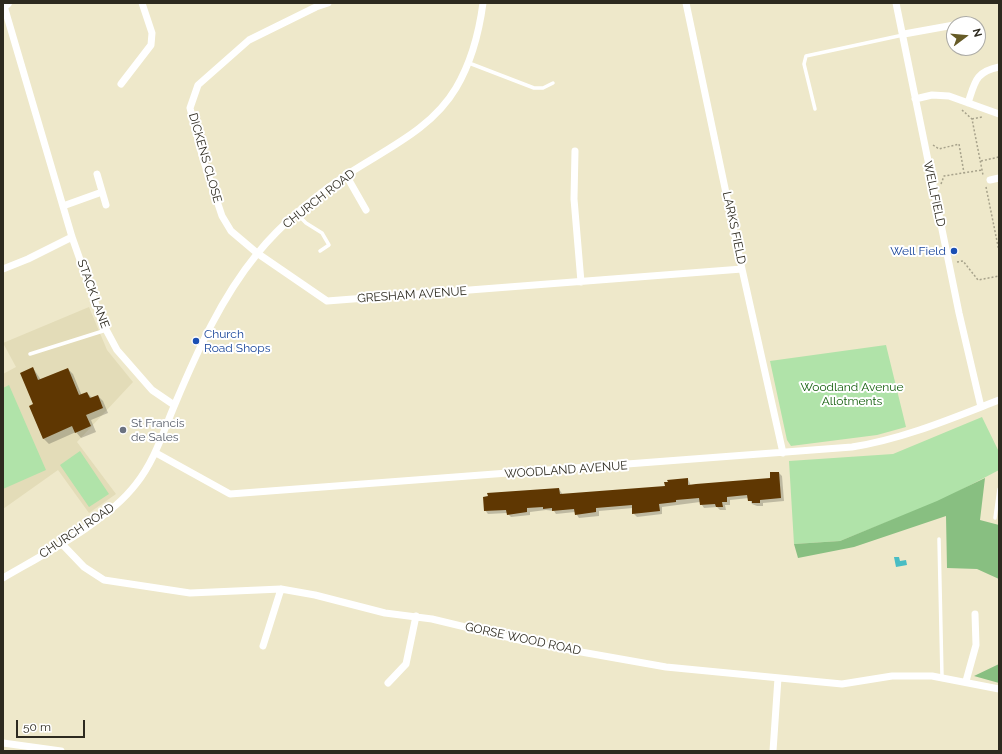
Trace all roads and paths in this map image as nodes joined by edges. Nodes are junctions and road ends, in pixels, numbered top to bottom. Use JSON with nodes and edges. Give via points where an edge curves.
{"nodes":[{"id":1,"x":142,"y":3,"type":"edge"},
{"id":2,"x":328,"y":3,"type":"edge"},
{"id":3,"x":483,"y":3,"type":"edge"},
{"id":4,"x":686,"y":3,"type":"edge"},
{"id":5,"x":896,"y":3,"type":"edge"},
{"id":6,"x":5,"y":5,"type":"edge"},
{"id":7,"x":946,"y":26,"type":"edge"},
{"id":8,"x":904,"y":34,"type":"junction"},
{"id":9,"x":469,"y":63,"type":"junction"},
{"id":10,"x":999,"y":67,"type":"edge"},
{"id":11,"x":553,"y":83,"type":"dead end"},
{"id":12,"x":121,"y":84,"type":"dead end"},
{"id":13,"x":915,"y":99,"type":"junction"},
{"id":14,"x":965,"y":102,"type":"junction"},
{"id":15,"x":815,"y":110,"type":"dead end"},
{"id":16,"x":999,"y":114,"type":"edge"},
{"id":17,"x":924,"y":144,"type":"junction"},
{"id":18,"x":575,"y":151,"type":"dead end"},
{"id":19,"x":999,"y":157,"type":"edge"},
{"id":20,"x":981,"y":161,"type":"junction"},
{"id":21,"x":982,"y":170,"type":"junction"},
{"id":22,"x":964,"y":173,"type":"junction"},
{"id":23,"x":97,"y":174,"type":"dead end"},
{"id":24,"x":346,"y":175,"type":"junction"},
{"id":25,"x":999,"y":178,"type":"edge"},
{"id":26,"x":990,"y":180,"type":"dead end"},
{"id":27,"x":932,"y":187,"type":"junction"},
{"id":28,"x":102,"y":192,"type":"junction"},
{"id":29,"x":106,"y":205,"type":"dead end"},
{"id":30,"x":63,"y":206,"type":"junction"},
{"id":31,"x":366,"y":210,"type":"dead end"},
{"id":32,"x":296,"y":214,"type":"junction"},
{"id":33,"x":72,"y":237,"type":"junction"},
{"id":34,"x":999,"y":250,"type":"edge"},
{"id":35,"x":320,"y":252,"type":"dead end"},
{"id":36,"x":257,"y":254,"type":"junction"},
{"id":37,"x":949,"y":264,"type":"junction"},
{"id":38,"x":3,"y":269,"type":"edge"},
{"id":39,"x":742,"y":269,"type":"junction"},
{"id":40,"x":999,"y":276,"type":"edge"},
{"id":41,"x":581,"y":282,"type":"junction"},
{"id":42,"x":106,"y":330,"type":"junction"},
{"id":43,"x":30,"y":354,"type":"dead end"},
{"id":44,"x":999,"y":400,"type":"edge"},
{"id":45,"x":174,"y":405,"type":"junction"},
{"id":46,"x":981,"y":407,"type":"junction"},
{"id":47,"x":156,"y":453,"type":"junction"},
{"id":48,"x":783,"y":453,"type":"junction"},
{"id":49,"x":999,"y":489,"type":"edge"},
{"id":50,"x":995,"y":518,"type":"dead end"},
{"id":51,"x":939,"y":539,"type":"dead end"},
{"id":52,"x":62,"y":544,"type":"junction"},
{"id":53,"x":3,"y":578,"type":"edge"},
{"id":54,"x":281,"y":589,"type":"junction"},
{"id":55,"x":975,"y":614,"type":"dead end"},
{"id":56,"x":416,"y":616,"type":"junction"},
{"id":57,"x":263,"y":646,"type":"dead end"},
{"id":58,"x":942,"y":677,"type":"junction"},
{"id":59,"x":778,"y":678,"type":"junction"},
{"id":60,"x":966,"y":681,"type":"junction"},
{"id":61,"x":388,"y":682,"type":"dead end"},
{"id":62,"x":999,"y":689,"type":"edge"},
{"id":63,"x":3,"y":743,"type":"edge"},
{"id":64,"x":61,"y":751,"type":"edge"},
{"id":65,"x":773,"y":751,"type":"edge"}],
"edges":[{"from":1,"to":12,"type":"street","via":[[152,33],[151,45]]},
{"from":2,"to":36,"type":"street","name":"DICKENS CLOSE","via":[[249,40],[198,85],[190,108],[203,159],[222,216],[231,231]]},
{"from":3,"to":9,"type":"street","name":"CHURCH ROAD","via":[[479,32]]},
{"from":4,"to":39,"type":"street","name":"LARKS FIELD"},
{"from":5,"to":8,"type":"street","name":"WELLFIELD"},
{"from":6,"to":30,"type":"street","name":"STACK LANE"},
{"from":7,"to":8,"type":"street"},
{"from":8,"to":13,"type":"street","name":"WELLFIELD"},
{"from":8,"to":15,"type":"lane","via":[[806,56],[804,64]]},
{"from":9,"to":11,"type":"lane","via":[[534,88],[543,88]]},
{"from":9,"to":24,"type":"street","name":"CHURCH ROAD","via":[[455,89],[433,116],[402,142]]},
{"from":10,"to":14,"type":"street","via":[[977,77]]},
{"from":13,"to":14,"type":"street","via":[[943,95]]},
{"from":13,"to":17,"type":"street","name":"WELLFIELD"},
{"from":14,"to":16,"type":"street"},
{"from":14,"to":20,"type":"path","via":[[961,109],[972,119]]},
{"from":17,"to":22,"type":"path","via":[[930,143],[939,149],[959,144]]},
{"from":17,"to":27,"type":"street","name":"WELLFIELD"},
{"from":18,"to":41,"type":"street","via":[[574,198]]},
{"from":19,"to":20,"type":"path"},
{"from":20,"to":21,"type":"path"},
{"from":21,"to":22,"type":"path"},
{"from":21,"to":34,"type":"path"},
{"from":22,"to":27,"type":"path","via":[[944,176],[942,184]]},
{"from":23,"to":28,"type":"street"},
{"from":24,"to":31,"type":"street"},
{"from":24,"to":32,"type":"street","name":"CHURCH ROAD"},
{"from":25,"to":26,"type":"street"},
{"from":27,"to":37,"type":"street","name":"WELLFIELD"},
{"from":28,"to":29,"type":"street"},
{"from":28,"to":30,"type":"street"},
{"from":30,"to":33,"type":"street","name":"STACK LANE"},
{"from":32,"to":35,"type":"lane","via":[[326,237],[329,245]]},
{"from":32,"to":36,"type":"street","name":"CHURCH ROAD"},
{"from":33,"to":38,"type":"street"},
{"from":33,"to":42,"type":"street","name":"STACK LANE"},
{"from":36,"to":41,"type":"street","name":"GRESHAM AVENUE","via":[[327,301]]},
{"from":36,"to":45,"type":"street","name":"CHURCH ROAD","via":[[217,313]]},
{"from":37,"to":40,"type":"path","via":[[963,261],[978,280]]},
{"from":37,"to":46,"type":"street","name":"WELLFIELD"},
{"from":39,"to":41,"type":"street","name":"GRESHAM AVENUE"},
{"from":39,"to":48,"type":"street","name":"LARKS FIELD"},
{"from":42,"to":43,"type":"lane"},
{"from":42,"to":45,"type":"street","name":"STACK LANE","via":[[117,350],[152,390]]},
{"from":44,"to":46,"type":"street","name":"WOODLAND AVENUE"},
{"from":45,"to":47,"type":"street","name":"CHURCH ROAD"},
{"from":46,"to":48,"type":"street","name":"WOODLAND AVENUE","via":[[881,442]]},
{"from":47,"to":48,"type":"street","name":"WOODLAND AVENUE","via":[[230,494]]},
{"from":47,"to":52,"type":"street","name":"CHURCH ROAD","via":[[136,485],[113,508]]},
{"from":49,"to":50,"type":"lane"},
{"from":51,"to":58,"type":"lane"},
{"from":52,"to":53,"type":"street","name":"CHURCH ROAD"},
{"from":52,"to":54,"type":"street","name":"GORSE WOOD ROAD","via":[[84,567],[104,580],[190,593]]},
{"from":54,"to":56,"type":"street","name":"GORSE WOOD ROAD","via":[[385,613]]},
{"from":54,"to":57,"type":"street"},
{"from":55,"to":60,"type":"street","via":[[976,645]]},
{"from":56,"to":59,"type":"street","name":"GORSE WOOD ROAD","via":[[536,644],[666,667]]},
{"from":56,"to":61,"type":"street","via":[[406,664]]},
{"from":58,"to":59,"type":"street","name":"GORSE WOOD ROAD","via":[[892,676],[842,684]]},
{"from":58,"to":60,"type":"street","name":"GORSE WOOD ROAD"},
{"from":59,"to":65,"type":"street"},
{"from":60,"to":62,"type":"street","name":"GORSE WOOD ROAD"},
{"from":63,"to":64,"type":"street"}]}
